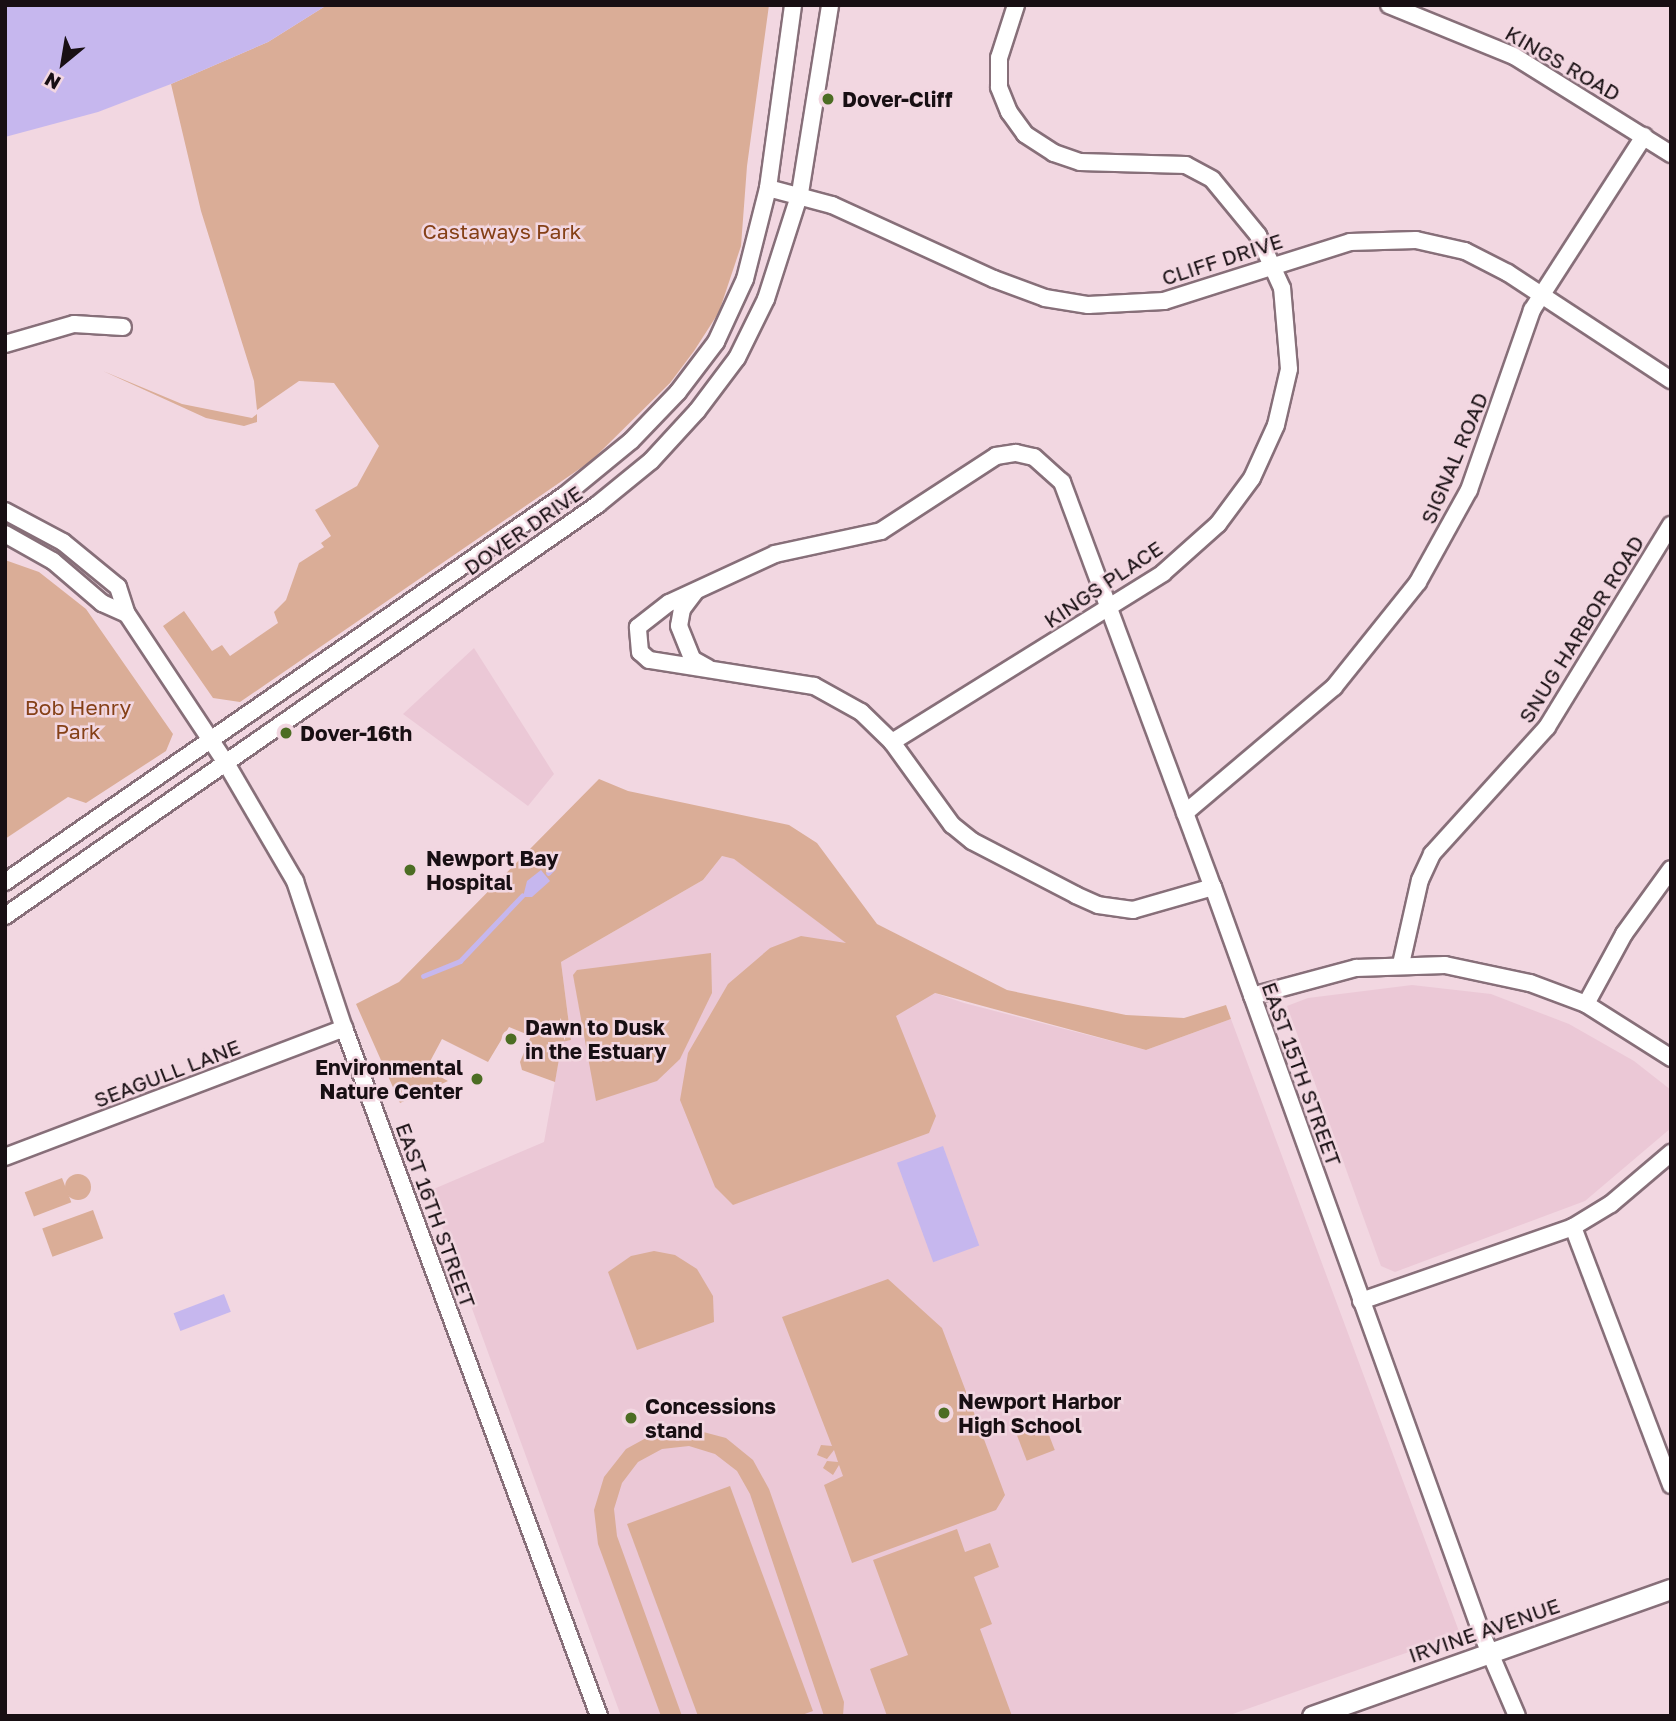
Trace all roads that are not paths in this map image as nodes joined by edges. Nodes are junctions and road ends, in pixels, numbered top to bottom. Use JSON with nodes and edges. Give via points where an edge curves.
{"nodes":[{"id":1,"x":793,"y":5,"type":"edge"},
{"id":2,"x":830,"y":5,"type":"edge"},
{"id":3,"x":1016,"y":5,"type":"edge"},
{"id":4,"x":1389,"y":5,"type":"edge"},
{"id":5,"x":1644,"y":136,"type":"junction"},
{"id":6,"x":1671,"y":154,"type":"edge"},
{"id":7,"x":768,"y":188,"type":"junction"},
{"id":8,"x":800,"y":193,"type":"junction"},
{"id":9,"x":1272,"y":265,"type":"junction"},
{"id":10,"x":1542,"y":293,"type":"junction"},
{"id":11,"x":124,"y":327,"type":"dead end"},
{"id":12,"x":5,"y":344,"type":"edge"},
{"id":13,"x":1671,"y":380,"type":"edge"},
{"id":14,"x":5,"y":511,"type":"edge"},
{"id":15,"x":1671,"y":525,"type":"edge"},
{"id":16,"x":5,"y":534,"type":"edge"},
{"id":17,"x":63,"y":542,"type":"junction"},
{"id":18,"x":51,"y":560,"type":"junction"},
{"id":19,"x":695,"y":592,"type":"junction"},
{"id":20,"x":1110,"y":608,"type":"junction"},
{"id":21,"x":127,"y":614,"type":"junction"},
{"id":22,"x":713,"y":670,"type":"junction"},
{"id":23,"x":212,"y":741,"type":"junction"},
{"id":24,"x":892,"y":742,"type":"junction"},
{"id":25,"x":226,"y":763,"type":"junction"},
{"id":26,"x":1185,"y":813,"type":"junction"},
{"id":27,"x":1671,"y":869,"type":"edge"},
{"id":28,"x":5,"y":882,"type":"edge"},
{"id":29,"x":1213,"y":887,"type":"junction"},
{"id":30,"x":5,"y":916,"type":"edge"},
{"id":31,"x":1401,"y":964,"type":"junction"},
{"id":32,"x":1252,"y":996,"type":"junction"},
{"id":33,"x":1586,"y":1004,"type":"junction"},
{"id":34,"x":344,"y":1028,"type":"junction"},
{"id":35,"x":1671,"y":1058,"type":"edge"},
{"id":36,"x":1671,"y":1153,"type":"edge"},
{"id":37,"x":5,"y":1157,"type":"edge"},
{"id":38,"x":1573,"y":1227,"type":"junction"},
{"id":39,"x":1361,"y":1301,"type":"junction"},
{"id":40,"x":1671,"y":1485,"type":"edge"},
{"id":41,"x":1671,"y":1589,"type":"edge"},
{"id":42,"x":1491,"y":1651,"type":"junction"},
{"id":43,"x":599,"y":1716,"type":"edge"},
{"id":44,"x":1312,"y":1716,"type":"edge"},
{"id":45,"x":1517,"y":1716,"type":"edge"}],
"edges":[{"from":1,"to":7,"type":"street","name":"DOVER DRIVE"},
{"from":2,"to":8,"type":"street","name":"DOVER DRIVE"},
{"from":3,"to":9,"type":"street","name":"KINGS PLACE","via":[[999,58],[999,87],[1025,134],[1054,153],[1080,162],[1186,165],[1212,179],[1232,200]]},
{"from":4,"to":5,"type":"street","name":"KINGS ROAD","via":[[1514,57]]},
{"from":5,"to":6,"type":"street","name":"KINGS ROAD"},
{"from":5,"to":10,"type":"street","name":"SIGNAL ROAD"},
{"from":7,"to":8,"type":"street","name":"CLIFF DRIVE"},
{"from":7,"to":23,"type":"street","name":"DOVER DRIVE","via":[[746,279],[716,342],[678,392],[631,441],[565,495]]},
{"from":8,"to":9,"type":"street","name":"CLIFF DRIVE","via":[[994,279],[1045,298],[1088,305],[1164,301]]},
{"from":8,"to":25,"type":"street","name":"DOVER DRIVE","via":[[753,329],[697,411],[651,461],[597,505]]},
{"from":9,"to":10,"type":"street","name":"CLIFF DRIVE","via":[[1350,242],[1416,240],[1465,251]]},
{"from":9,"to":20,"type":"street","name":"KINGS PLACE","via":[[1282,288],[1289,369],[1276,425],[1252,478],[1218,524],[1164,573]]},
{"from":10,"to":13,"type":"street","name":"CLIFF DRIVE"},
{"from":10,"to":26,"type":"street","name":"SIGNAL ROAD","via":[[1469,490],[1418,582],[1334,687]]},
{"from":11,"to":12,"type":"street","via":[[74,324]]},
{"from":14,"to":17,"type":"street","name":"EAST 16TH STREET"},
{"from":15,"to":31,"type":"street","name":"SNUG HARBOR ROAD","via":[[1547,727],[1432,854],[1420,880]]},
{"from":16,"to":18,"type":"street"},
{"from":17,"to":18,"type":"street"},
{"from":17,"to":21,"type":"street","name":"EAST 16TH STREET","via":[[118,587]]},
{"from":18,"to":21,"type":"street","via":[[102,603]]},
{"from":19,"to":20,"type":"street","name":"EAST 15TH STREET","via":[[775,554],[881,531],[996,456],[1016,453],[1034,457],[1062,482]]},
{"from":19,"to":22,"type":"street","via":[[682,609],[682,642],[692,659]]},
{"from":19,"to":22,"type":"street","via":[[650,614],[638,627],[637,640],[640,652],[649,660]]},
{"from":20,"to":24,"type":"street","name":"KINGS PLACE"},
{"from":20,"to":26,"type":"street","name":"EAST 15TH STREET"},
{"from":21,"to":23,"type":"street","name":"EAST 16TH STREET"},
{"from":22,"to":24,"type":"street","via":[[814,686],[861,712]]},
{"from":23,"to":25,"type":"street","name":"EAST 16TH STREET"},
{"from":23,"to":28,"type":"street","name":"DOVER DRIVE"},
{"from":24,"to":29,"type":"street","via":[[952,825],[972,841],[1076,895],[1133,910]]},
{"from":25,"to":30,"type":"street","name":"DOVER DRIVE"},
{"from":25,"to":34,"type":"street","name":"EAST 16TH STREET","via":[[295,881]]},
{"from":26,"to":29,"type":"street","name":"EAST 15TH STREET"},
{"from":27,"to":33,"type":"street","via":[[1630,923]]},
{"from":29,"to":32,"type":"street","name":"EAST 15TH STREET"},
{"from":31,"to":32,"type":"street","via":[[1356,968]]},
{"from":31,"to":33,"type":"street","via":[[1485,972]]},
{"from":32,"to":39,"type":"street","name":"EAST 15TH STREET"},
{"from":33,"to":35,"type":"street"},
{"from":34,"to":37,"type":"street","name":"SEAGULL LANE"},
{"from":34,"to":43,"type":"street","name":"EAST 16TH STREET"},
{"from":36,"to":38,"type":"street","via":[[1611,1204]]},
{"from":38,"to":39,"type":"street"},
{"from":38,"to":40,"type":"street"},
{"from":39,"to":42,"type":"street","name":"EAST 15TH STREET"},
{"from":41,"to":42,"type":"main road","name":"IRVINE AVENUE"},
{"from":42,"to":44,"type":"main road","name":"IRVINE AVENUE"},
{"from":42,"to":45,"type":"street","name":"EAST 15TH STREET"}]}
